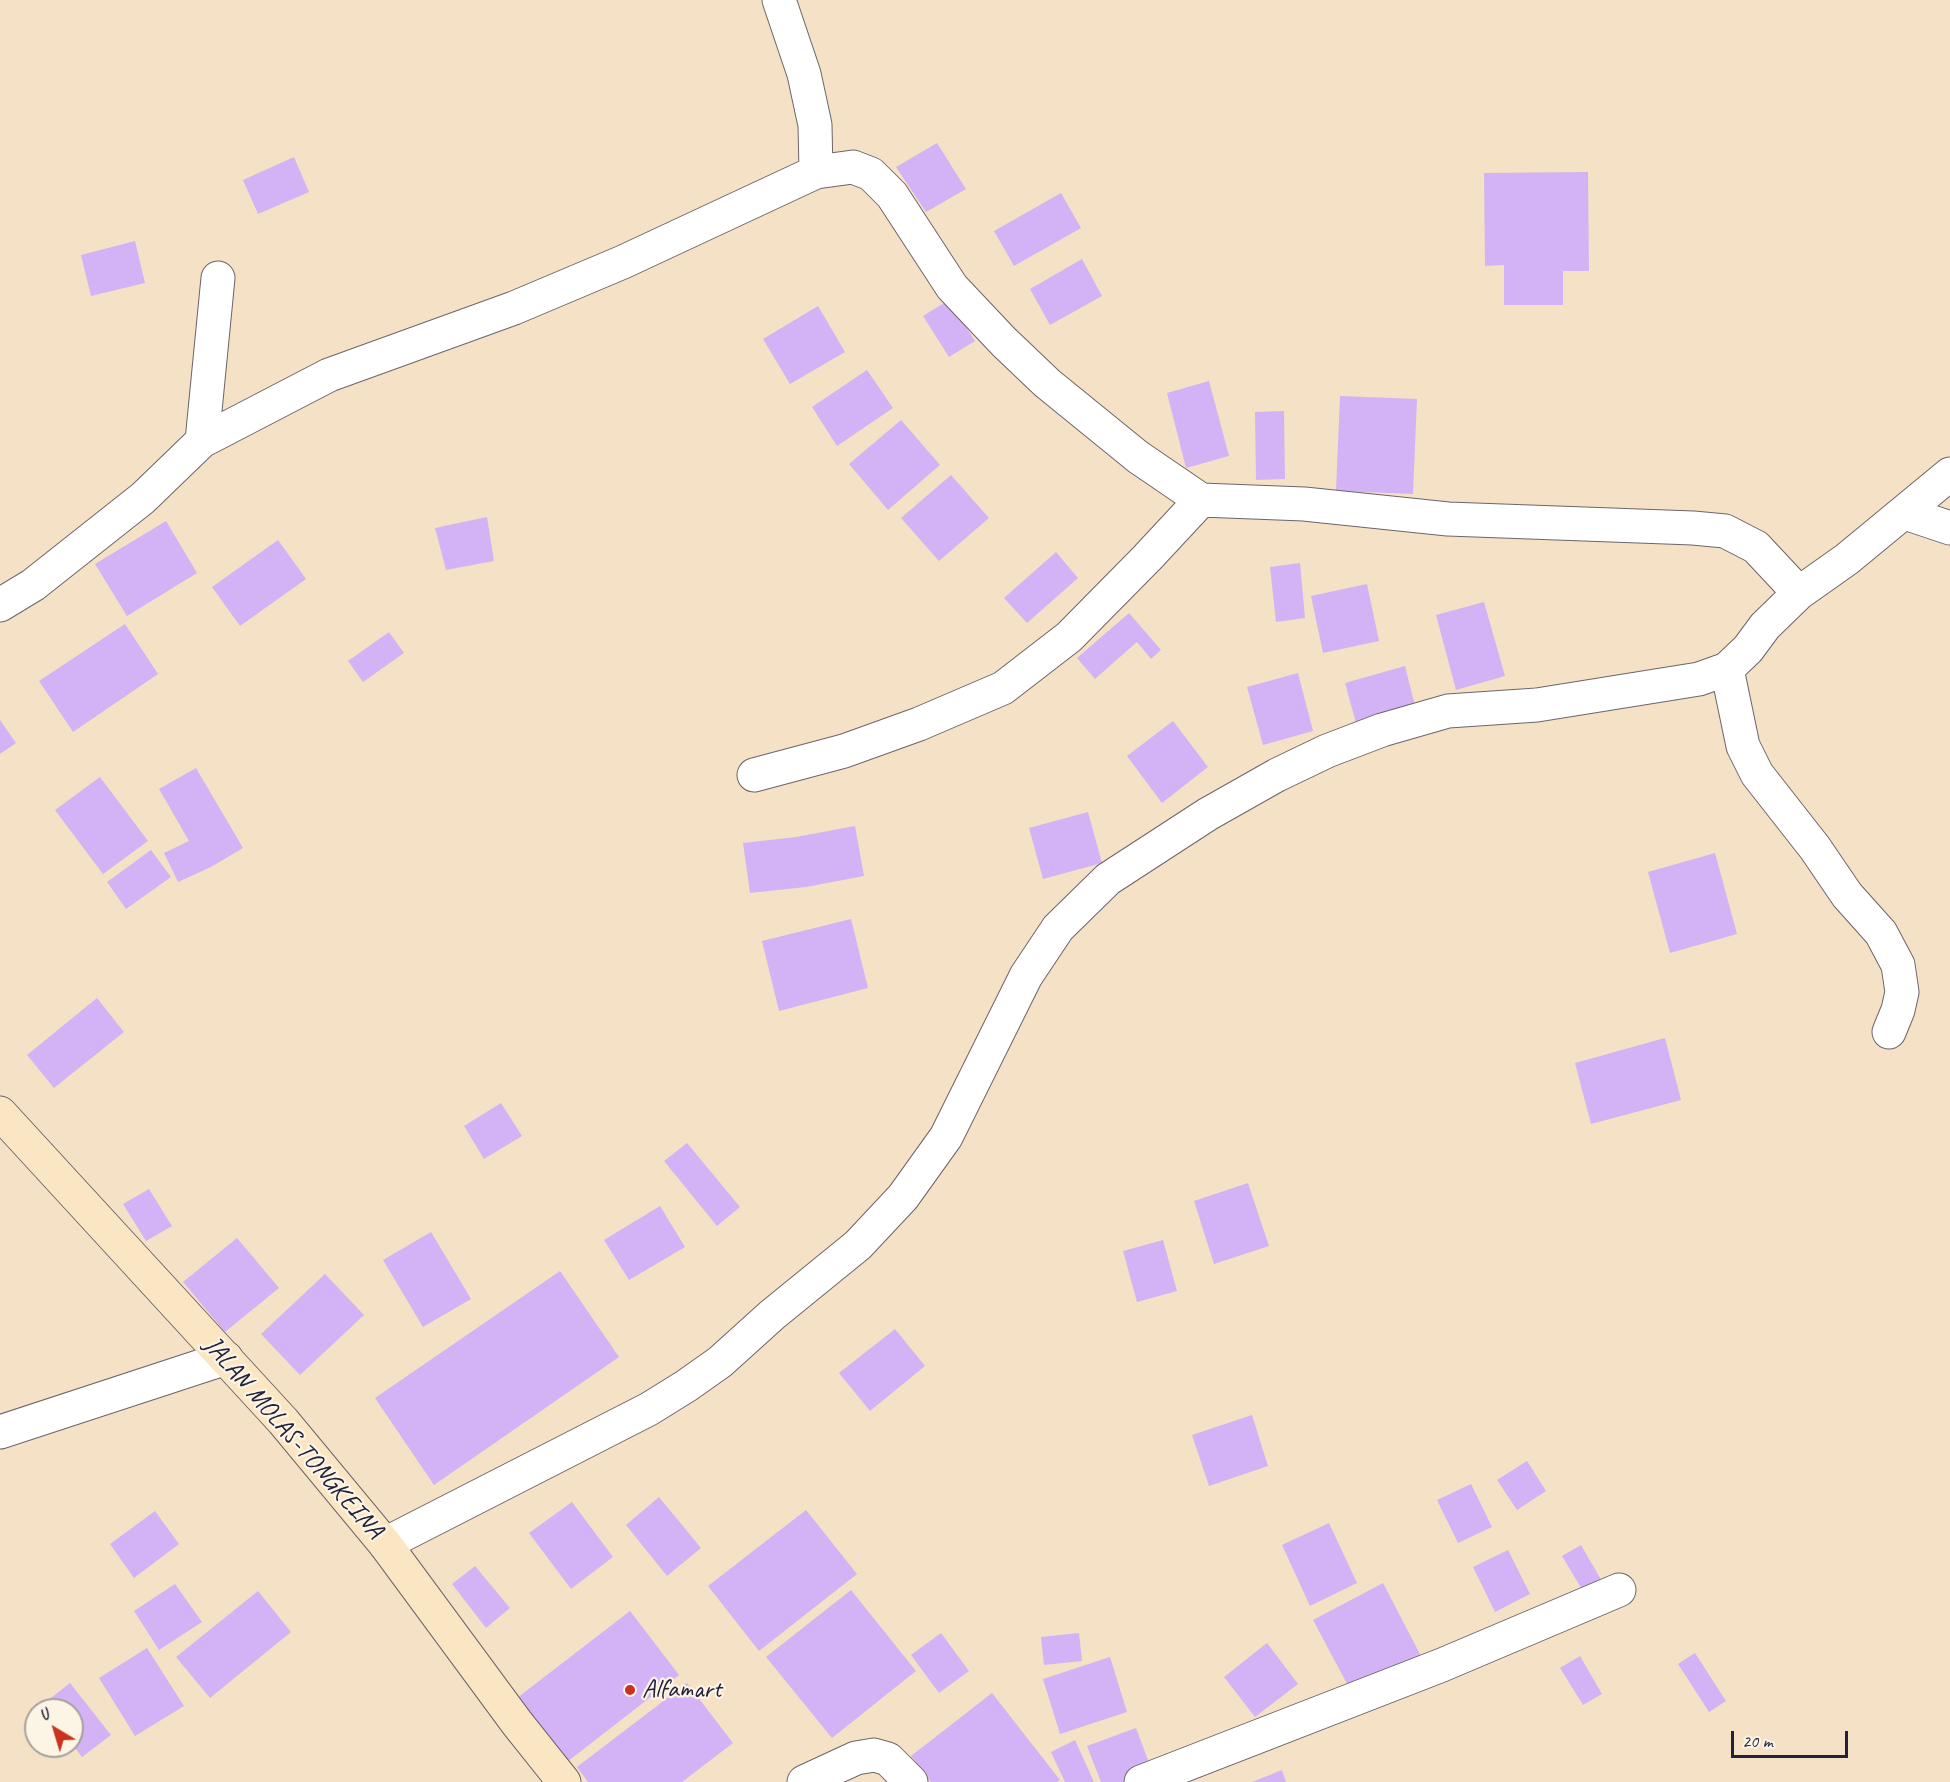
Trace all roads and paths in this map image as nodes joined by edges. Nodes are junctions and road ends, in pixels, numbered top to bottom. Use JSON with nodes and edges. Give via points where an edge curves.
{"nodes":[{"id":1,"x":779,"y":0,"type":"edge"},
{"id":2,"x":816,"y":172,"type":"junction"},
{"id":3,"x":218,"y":278,"type":"dead end"},
{"id":4,"x":202,"y":441,"type":"junction"},
{"id":5,"x":1950,"y":474,"type":"edge"},
{"id":6,"x":1201,"y":500,"type":"junction"},
{"id":7,"x":1905,"y":513,"type":"junction"},
{"id":8,"x":1950,"y":528,"type":"edge"},
{"id":9,"x":1799,"y":593,"type":"junction"},
{"id":10,"x":0,"y":605,"type":"edge"},
{"id":11,"x":1727,"y":669,"type":"junction"},
{"id":12,"x":754,"y":775,"type":"dead end"},
{"id":13,"x":1888,"y":1032,"type":"dead end"},
{"id":14,"x":0,"y":1113,"type":"edge"},
{"id":15,"x":226,"y":1358,"type":"junction"},
{"id":16,"x":0,"y":1432,"type":"edge"},
{"id":17,"x":385,"y":1544,"type":"junction"},
{"id":18,"x":1619,"y":1590,"type":"dead end"},
{"id":19,"x":564,"y":1782,"type":"edge"},
{"id":20,"x":804,"y":1782,"type":"edge"},
{"id":21,"x":911,"y":1782,"type":"edge"},
{"id":22,"x":1141,"y":1782,"type":"edge"}],
"edges":[{"from":1,"to":2,"type":"street","via":[[804,74],[815,125]]},
{"from":2,"to":4,"type":"street","via":[[514,308],[329,375]]},
{"from":2,"to":6,"type":"street","via":[[853,167],[872,174],[892,195],[952,288],[1004,342],[1047,383],[1138,457]]},
{"from":3,"to":4,"type":"street"},
{"from":4,"to":10,"type":"street","via":[[143,498],[33,585]]},
{"from":5,"to":7,"type":"street"},
{"from":6,"to":9,"type":"street","via":[[1304,504],[1448,519],[1725,531],[1756,547]]},
{"from":6,"to":12,"type":"street","via":[[1069,637],[1003,688],[844,751]]},
{"from":7,"to":8,"type":"street"},
{"from":7,"to":9,"type":"street"},
{"from":9,"to":11,"type":"street"},
{"from":11,"to":13,"type":"street","via":[[1743,746],[1757,774],[1847,895],[1881,933],[1898,965],[1902,992]]},
{"from":11,"to":17,"type":"street","via":[[1699,679],[1536,705],[1448,711],[1382,730],[1277,775],[1138,859],[1108,879],[1058,928],[1026,976],[946,1137],[903,1197],[858,1245],[686,1386],[649,1409]]},
{"from":14,"to":15,"type":"main road","name":"JALAN MOLAS-TONGKEINA"},
{"from":15,"to":16,"type":"street"},
{"from":15,"to":17,"type":"main road","name":"JALAN MOLAS-TONGKEINA"},
{"from":17,"to":19,"type":"main road","name":"JALAN MOLAS-TONGKEINA"},
{"from":18,"to":22,"type":"street","via":[[1442,1665]]},
{"from":20,"to":21,"type":"street","via":[[856,1758],[874,1755],[888,1759]]}]}
